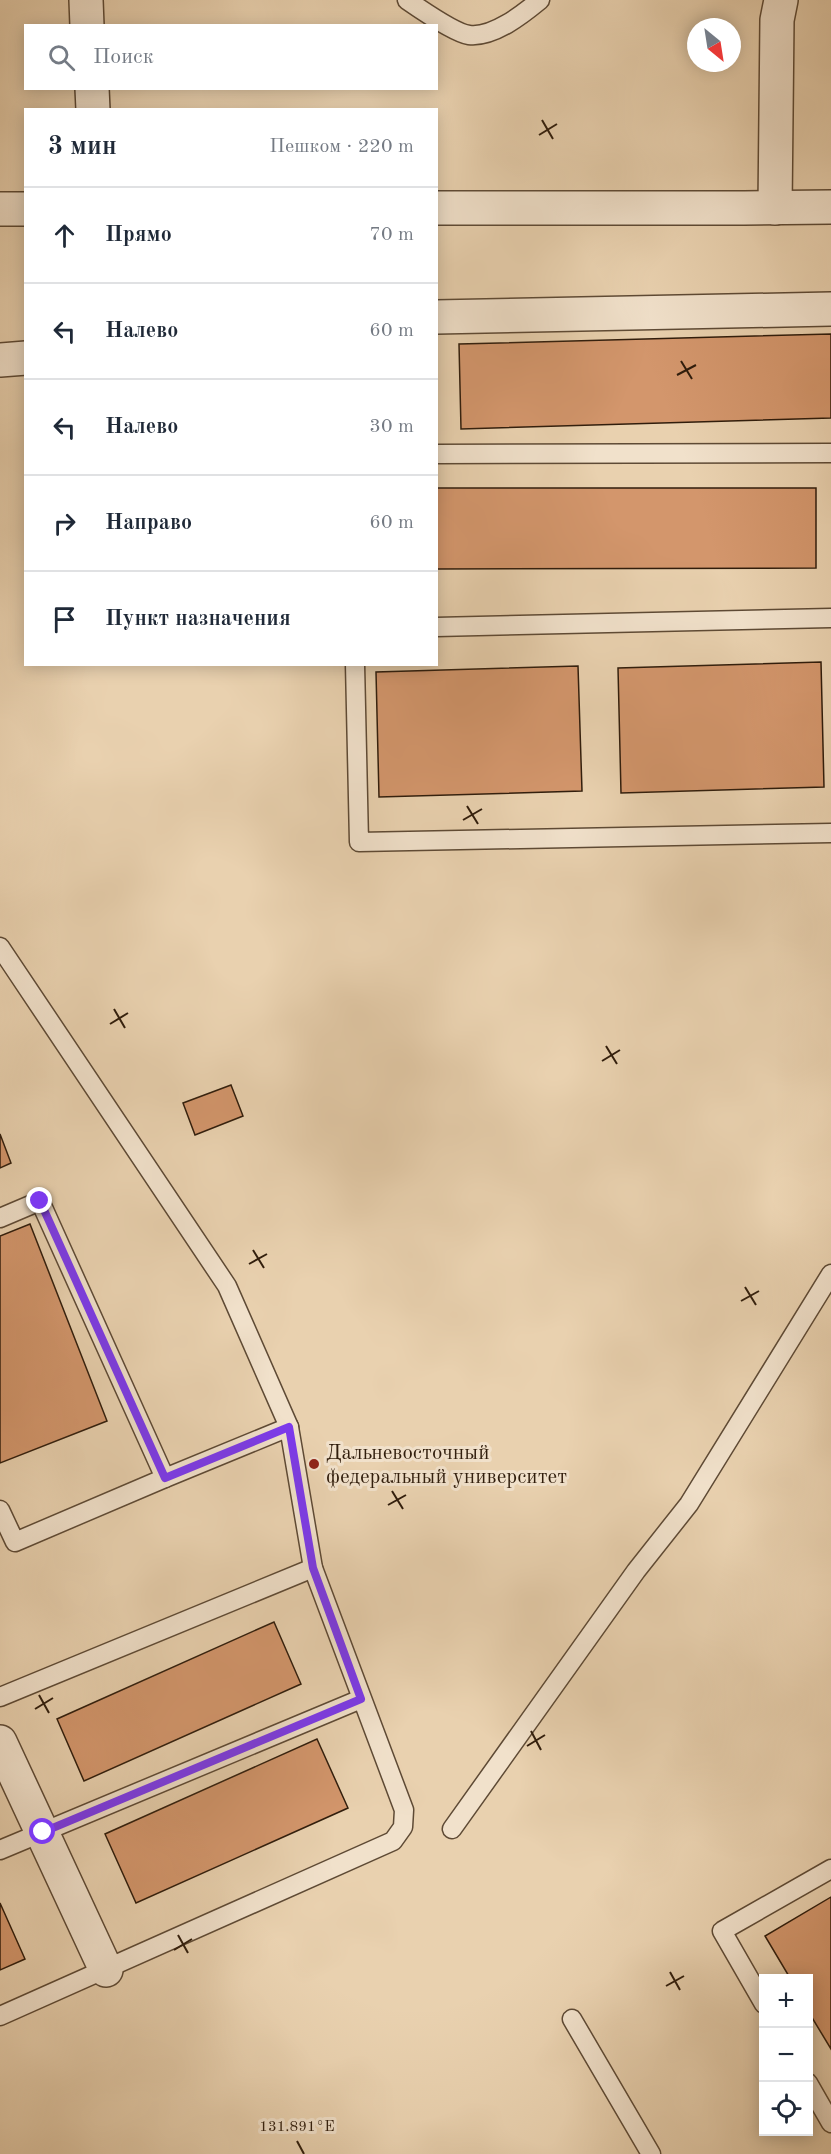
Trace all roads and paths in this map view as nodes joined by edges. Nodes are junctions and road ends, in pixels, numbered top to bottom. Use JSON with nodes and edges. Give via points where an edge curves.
{"nodes":[{"id":1,"x":86,"y":0,"type":"edge"},
{"id":2,"x":407,"y":0,"type":"edge"},
{"id":3,"x":540,"y":0,"type":"edge"},
{"id":4,"x":781,"y":0,"type":"edge"},
{"id":5,"x":87,"y":24,"type":"edge"},
{"id":6,"x":92,"y":90,"type":"edge"},
{"id":7,"x":93,"y":108,"type":"edge"},
{"id":8,"x":831,"y":207,"type":"edge"},
{"id":9,"x":438,"y":208,"type":"edge"},
{"id":10,"x":774,"y":208,"type":"junction"},
{"id":11,"x":0,"y":209,"type":"edge"},
{"id":12,"x":24,"y":209,"type":"edge"},
{"id":13,"x":831,"y":309,"type":"edge"},
{"id":14,"x":438,"y":317,"type":"edge"},
{"id":15,"x":24,"y":358,"type":"edge"},
{"id":16,"x":0,"y":360,"type":"edge"},
{"id":17,"x":831,"y":453,"type":"edge"},
{"id":18,"x":438,"y":454,"type":"edge"},
{"id":19,"x":831,"y":618,"type":"edge"},
{"id":20,"x":438,"y":627,"type":"edge"},
{"id":21,"x":355,"y":666,"type":"edge"},
{"id":22,"x":831,"y":833,"type":"edge"},
{"id":23,"x":0,"y":948,"type":"edge"},
{"id":24,"x":0,"y":1218,"type":"edge"},
{"id":25,"x":831,"y":1274,"type":"edge"},
{"id":26,"x":289,"y":1427,"type":"junction"},
{"id":27,"x":165,"y":1478,"type":"junction"},
{"id":28,"x":0,"y":1510,"type":"edge"},
{"id":29,"x":313,"y":1568,"type":"junction"},
{"id":30,"x":0,"y":1697,"type":"edge"},
{"id":31,"x":361,"y":1699,"type":"junction"},
{"id":32,"x":0,"y":1742,"type":"edge"},
{"id":33,"x":452,"y":1829,"type":"dead end"},
{"id":34,"x":43,"y":1832,"type":"junction"},
{"id":35,"x":0,"y":1850,"type":"edge"},
{"id":36,"x":831,"y":1869,"type":"edge"},
{"id":37,"x":106,"y":1970,"type":"junction"},
{"id":38,"x":759,"y":1995,"type":"edge"},
{"id":39,"x":0,"y":2016,"type":"edge"},
{"id":40,"x":572,"y":2019,"type":"dead end"},
{"id":41,"x":813,"y":2092,"type":"edge"},
{"id":42,"x":831,"y":2123,"type":"edge"},
{"id":43,"x":651,"y":2154,"type":"edge"}],
"edges":[{"from":1,"to":5,"type":"street"},
{"from":2,"to":3,"type":"lane","via":[[469,35],[491,31],[516,19]]},
{"from":4,"to":10,"type":"street","via":[[777,20]]},
{"from":6,"to":7,"type":"street"},
{"from":8,"to":10,"type":"street"},
{"from":9,"to":10,"type":"street"},
{"from":11,"to":12,"type":"street"},
{"from":13,"to":14,"type":"street"},
{"from":15,"to":16,"type":"street"},
{"from":17,"to":18,"type":"lane"},
{"from":19,"to":20,"type":"lane"},
{"from":21,"to":22,"type":"lane","via":[[359,842]]},
{"from":23,"to":26,"type":"lane","via":[[227,1286]]},
{"from":24,"to":27,"type":"lane","via":[[40,1201]]},
{"from":25,"to":33,"type":"lane","via":[[689,1504],[636,1571]]},
{"from":26,"to":27,"type":"lane"},
{"from":26,"to":29,"type":"lane"},
{"from":27,"to":28,"type":"lane","via":[[15,1542]]},
{"from":29,"to":30,"type":"lane"},
{"from":29,"to":31,"type":"lane"},
{"from":31,"to":34,"type":"lane"},
{"from":31,"to":37,"type":"lane","via":[[404,1810],[403,1827],[393,1841]]},
{"from":32,"to":34,"type":"street"},
{"from":34,"to":35,"type":"lane"},
{"from":34,"to":37,"type":"street"},
{"from":36,"to":38,"type":"lane","via":[[722,1931]]},
{"from":37,"to":39,"type":"lane"},
{"from":40,"to":43,"type":"lane"},
{"from":41,"to":42,"type":"lane"}]}
